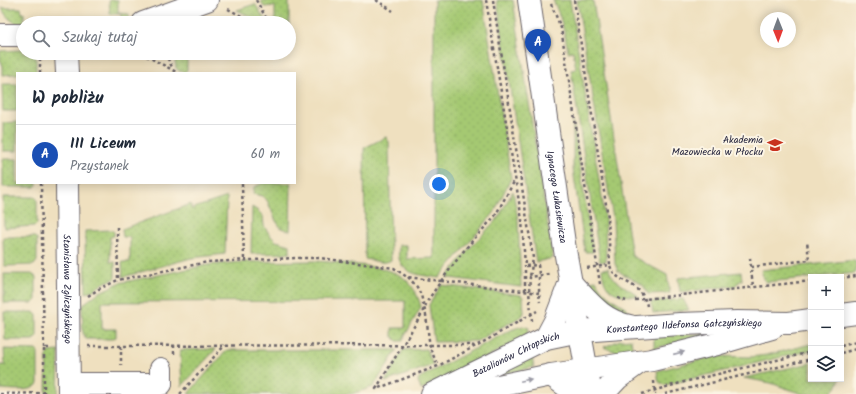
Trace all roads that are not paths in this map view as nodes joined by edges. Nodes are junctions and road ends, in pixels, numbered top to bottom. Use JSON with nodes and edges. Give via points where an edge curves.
{"nodes":[{"id":1,"x":207,"y":0,"type":"edge"},
{"id":2,"x":529,"y":0,"type":"edge"},
{"id":3,"x":162,"y":16,"type":"edge"},
{"id":4,"x":0,"y":35,"type":"edge"},
{"id":5,"x":16,"y":35,"type":"edge"},
{"id":6,"x":66,"y":60,"type":"edge"},
{"id":7,"x":67,"y":72,"type":"edge"},
{"id":8,"x":67,"y":184,"type":"edge"},
{"id":9,"x":570,"y":282,"type":"junction"},
{"id":10,"x":856,"y":314,"type":"edge"},
{"id":11,"x":844,"y":316,"type":"edge"},
{"id":12,"x":808,"y":320,"type":"edge"},
{"id":13,"x":789,"y":323,"type":"junction"},
{"id":14,"x":638,"y":328,"type":"junction"},
{"id":15,"x":580,"y":331,"type":"junction"},
{"id":16,"x":546,"y":338,"type":"junction"},
{"id":17,"x":641,"y":362,"type":"junction"},
{"id":18,"x":586,"y":369,"type":"junction"},
{"id":19,"x":161,"y":370,"type":"dead end"},
{"id":20,"x":551,"y":374,"type":"junction"},
{"id":21,"x":69,"y":389,"type":"edge"},
{"id":22,"x":432,"y":394,"type":"edge"},
{"id":23,"x":460,"y":394,"type":"edge"},
{"id":24,"x":576,"y":394,"type":"edge"},
{"id":25,"x":591,"y":394,"type":"edge"},
{"id":26,"x":603,"y":394,"type":"edge"}],
"edges":[{"from":1,"to":3,"type":"street"},
{"from":2,"to":9,"type":"street","name":"Ignacego Łukasiewicza"},
{"from":4,"to":5,"type":"street"},
{"from":6,"to":7,"type":"street"},
{"from":8,"to":21,"type":"street","name":"Stanisława Zgliczyńskiego"},
{"from":9,"to":14,"type":"street","via":[[610,320]]},
{"from":9,"to":15,"type":"street","name":"Ignacego Łukasiewicza"},
{"from":9,"to":16,"type":"street"},
{"from":10,"to":11,"type":"street"},
{"from":12,"to":13,"type":"street","name":"Konstantego Ildefonsa Gałczyńskiego"},
{"from":13,"to":14,"type":"street","name":"Konstantego Ildefonsa Gałczyńskiego","via":[[738,322]]},
{"from":17,"to":13,"type":"street","name":"Konstantego Ildefonsa Gałczyńskiego","one_way":true,"via":[[731,341]]},
{"from":14,"to":15,"type":"street","name":"Konstantego Ildefonsa Gałczyńskiego"},
{"from":15,"to":16,"type":"street","name":"Batalionów Chłopskich"},
{"from":15,"to":18,"type":"street","name":"Ignacego Łukasiewicza"},
{"from":16,"to":22,"type":"street","name":"Batalionów Chłopskich"},
{"from":17,"to":18,"type":"street","name":"Konstantego Ildefonsa Gałczyńskiego"},
{"from":17,"to":26,"type":"street","via":[[618,378]]},
{"from":18,"to":20,"type":"street","name":"Batalionów Chłopskich"},
{"from":18,"to":25,"type":"street","name":"Ignacego Łukasiewicza"},
{"from":19,"to":21,"type":"street","via":[[160,384]]},
{"from":23,"to":20,"type":"street","name":"Batalionów Chłopskich","one_way":true},
{"from":20,"to":24,"type":"street"}]}
